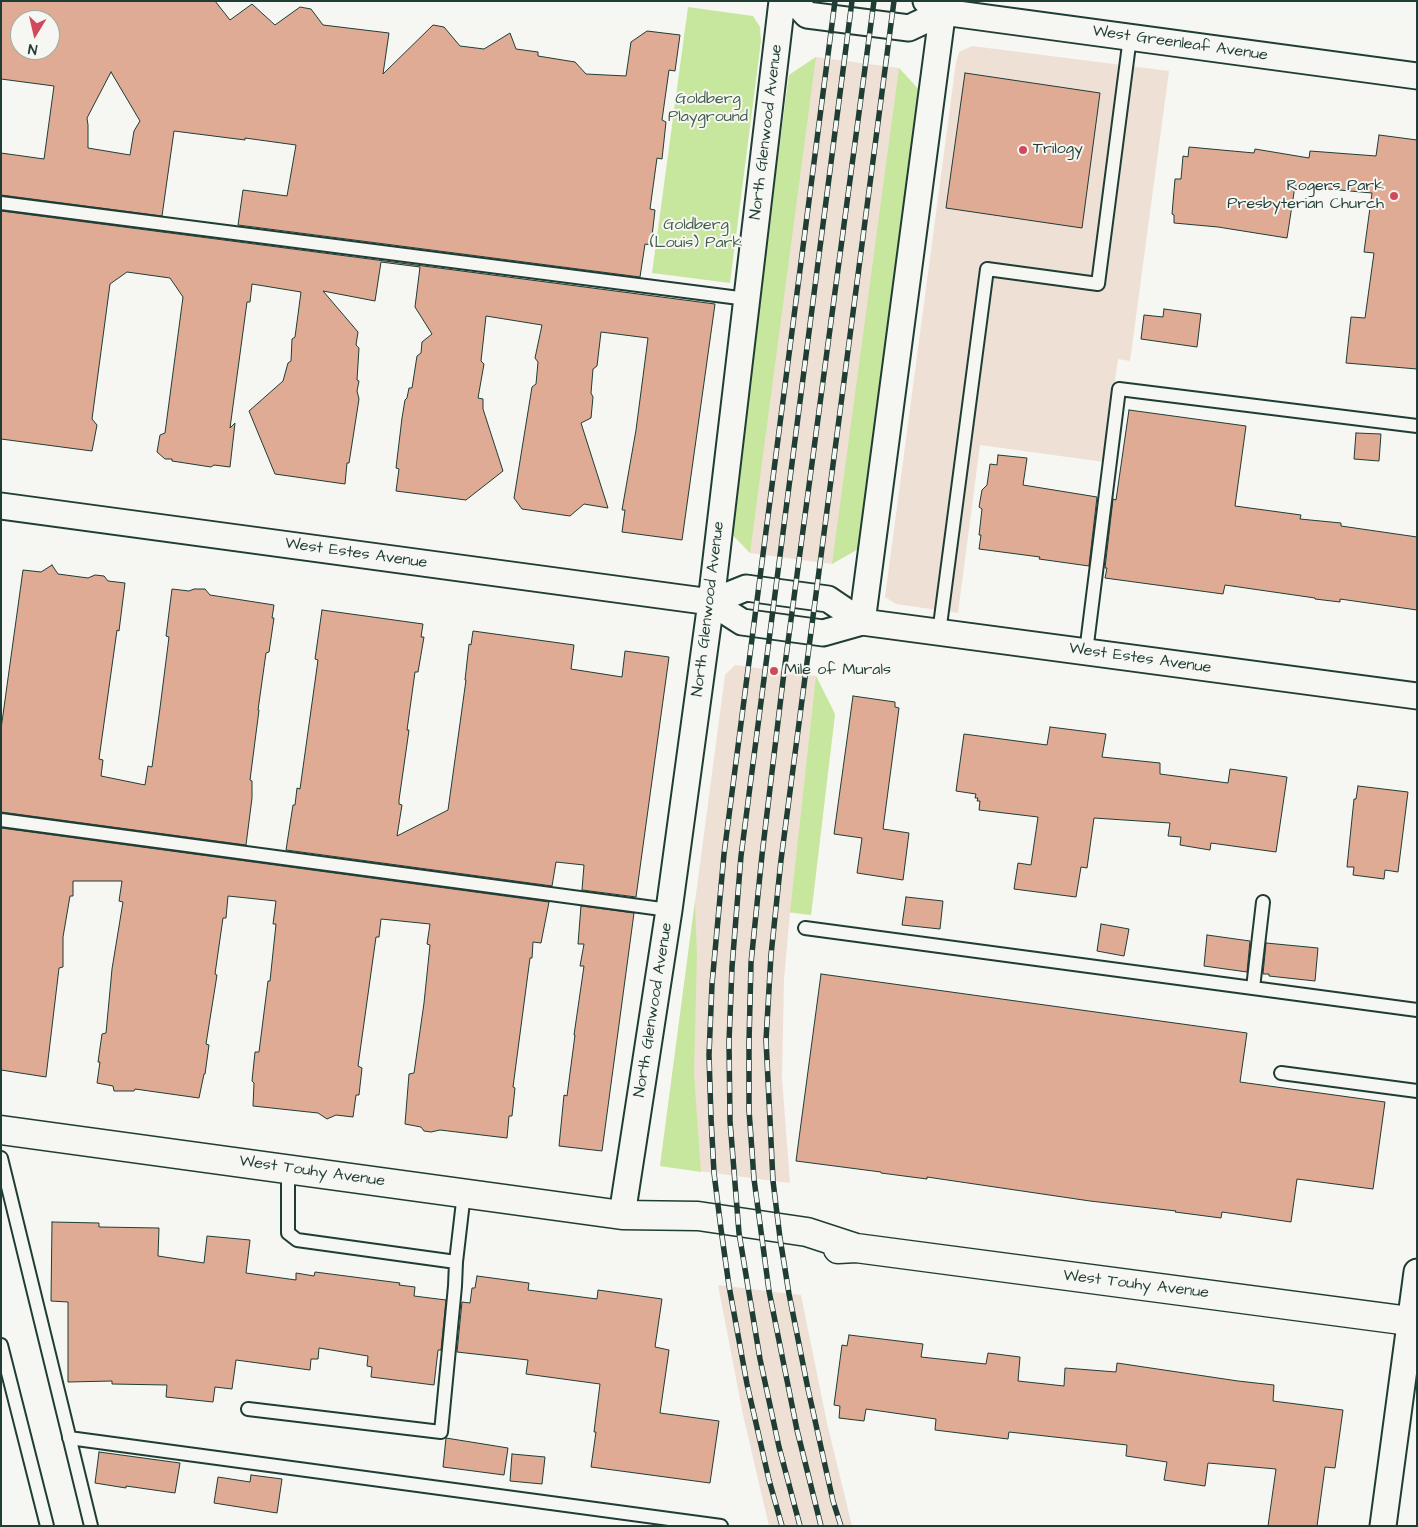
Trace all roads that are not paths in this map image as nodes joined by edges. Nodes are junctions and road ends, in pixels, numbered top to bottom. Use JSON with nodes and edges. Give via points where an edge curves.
{"nodes":[{"id":1,"x":782,"y":1,"type":"edge"},
{"id":2,"x":794,"y":1,"type":"edge"},
{"id":3,"x":938,"y":5,"type":"edge"},
{"id":4,"x":1130,"y":37,"type":"junction"},
{"id":5,"x":1417,"y":76,"type":"edge"},
{"id":6,"x":1,"y":203,"type":"edge"},
{"id":7,"x":747,"y":299,"type":"junction"},
{"id":8,"x":1417,"y":426,"type":"edge"},
{"id":9,"x":1,"y":506,"type":"edge"},
{"id":10,"x":711,"y":602,"type":"junction"},
{"id":11,"x":862,"y":622,"type":"junction"},
{"id":12,"x":939,"y":632,"type":"junction"},
{"id":13,"x":1086,"y":652,"type":"junction"},
{"id":14,"x":1417,"y":696,"type":"edge"},
{"id":15,"x":1,"y":820,"type":"edge"},
{"id":16,"x":1263,"y":902,"type":"dead end"},
{"id":17,"x":670,"y":910,"type":"junction"},
{"id":18,"x":805,"y":928,"type":"dead end"},
{"id":19,"x":1253,"y":988,"type":"junction"},
{"id":20,"x":1417,"y":1010,"type":"edge"},
{"id":21,"x":1281,"y":1073,"type":"dead end"},
{"id":22,"x":1417,"y":1091,"type":"edge"},
{"id":23,"x":1,"y":1130,"type":"edge"},
{"id":24,"x":1,"y":1158,"type":"edge"},
{"id":25,"x":288,"y":1169,"type":"junction"},
{"id":26,"x":464,"y":1193,"type":"junction"},
{"id":27,"x":622,"y":1215,"type":"junction"},
{"id":28,"x":456,"y":1262,"type":"junction"},
{"id":29,"x":1417,"y":1272,"type":"edge"},
{"id":30,"x":1413,"y":1322,"type":"edge"},
{"id":31,"x":1,"y":1345,"type":"edge"},
{"id":32,"x":248,"y":1409,"type":"dead end"},
{"id":33,"x":69,"y":1438,"type":"junction"},
{"id":34,"x":47,"y":1526,"type":"edge"},
{"id":35,"x":91,"y":1526,"type":"edge"},
{"id":36,"x":721,"y":1526,"type":"edge"},
{"id":37,"x":1383,"y":1526,"type":"edge"}],
"edges":[{"from":1,"to":7,"type":"street","name":"North Glenwood Avenue"},
{"from":2,"to":3,"type":"street","via":[[807,15],[909,28]]},
{"from":3,"to":4,"type":"street","name":"West Greenleaf Avenue"},
{"from":3,"to":11,"type":"street"},
{"from":4,"to":5,"type":"street","name":"West Greenleaf Avenue"},
{"from":4,"to":12,"type":"lane","via":[[1098,284],[986,269]]},
{"from":6,"to":7,"type":"lane"},
{"from":7,"to":10,"type":"street","name":"North Glenwood Avenue"},
{"from":8,"to":13,"type":"lane","via":[[1120,389]]},
{"from":9,"to":10,"type":"street","name":"West Estes Avenue"},
{"from":10,"to":11,"type":"street","name":"West Estes Avenue","via":[[742,622],[823,632]]},
{"from":10,"to":11,"type":"street","name":"West Estes Avenue","via":[[746,588],[755,589],[828,599]]},
{"from":10,"to":17,"type":"street","name":"North Glenwood Avenue"},
{"from":11,"to":12,"type":"street","name":"West Estes Avenue"},
{"from":12,"to":13,"type":"street","name":"West Estes Avenue"},
{"from":13,"to":14,"type":"street","name":"West Estes Avenue"},
{"from":15,"to":17,"type":"lane"},
{"from":16,"to":19,"type":"lane"},
{"from":17,"to":27,"type":"street","name":"North Glenwood Avenue"},
{"from":18,"to":19,"type":"lane"},
{"from":19,"to":20,"type":"lane"},
{"from":21,"to":22,"type":"lane"},
{"from":23,"to":25,"type":"street","name":"West Touhy Avenue"},
{"from":24,"to":33,"type":"lane"},
{"from":25,"to":26,"type":"street","name":"West Touhy Avenue"},
{"from":25,"to":28,"type":"lane","via":[[288,1232],[297,1240]]},
{"from":26,"to":27,"type":"street","name":"West Touhy Avenue"},
{"from":26,"to":28,"type":"lane"},
{"from":27,"to":30,"type":"street","name":"West Touhy Avenue","via":[[696,1234],[805,1250],[856,1248]]},
{"from":28,"to":32,"type":"lane","via":[[441,1432]]},
{"from":29,"to":30,"type":"street"},
{"from":30,"to":37,"type":"street"},
{"from":31,"to":34,"type":"lane"},
{"from":33,"to":35,"type":"lane"},
{"from":33,"to":36,"type":"lane"}]}
